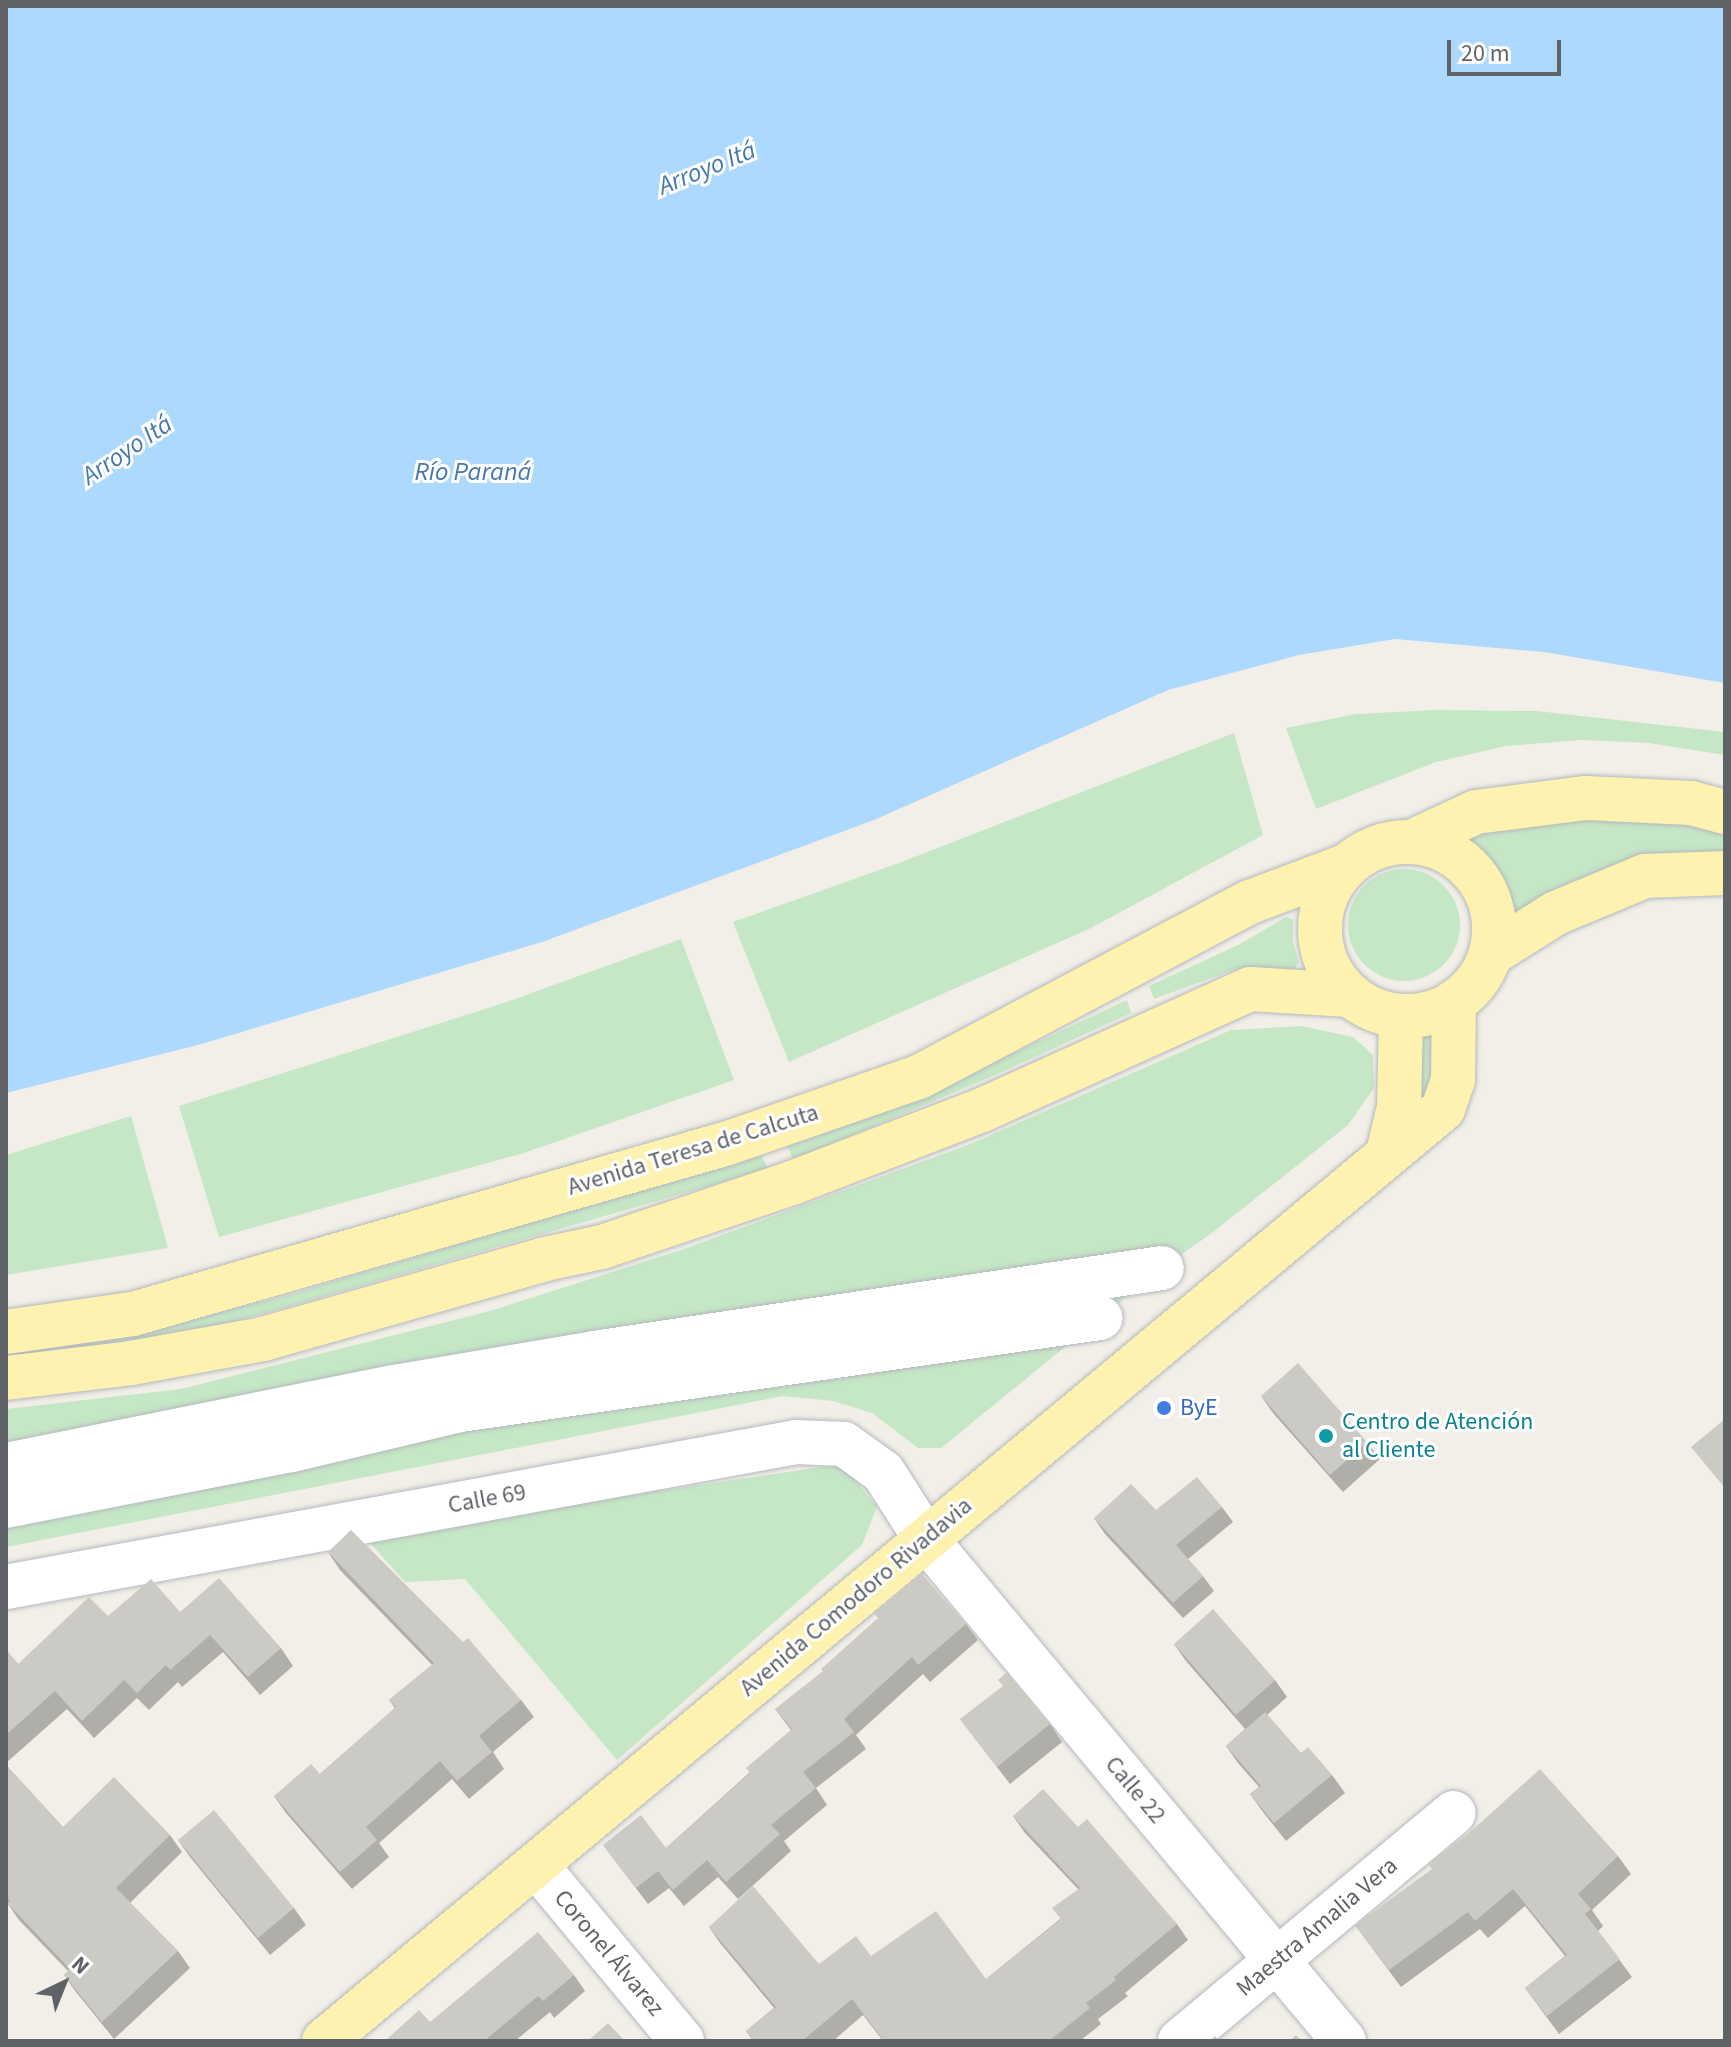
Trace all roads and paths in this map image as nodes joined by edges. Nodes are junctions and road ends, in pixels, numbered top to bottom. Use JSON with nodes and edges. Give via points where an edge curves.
{"nodes":[{"id":1,"x":1725,"y":812,"type":"edge"},
{"id":2,"x":1414,"y":841,"type":"junction"},
{"id":3,"x":1343,"y":867,"type":"junction"},
{"id":4,"x":1725,"y":873,"type":"edge"},
{"id":5,"x":1491,"y":954,"type":"junction"},
{"id":6,"x":1350,"y":995,"type":"junction"},
{"id":7,"x":1454,"y":1002,"type":"junction"},
{"id":8,"x":1401,"y":1017,"type":"junction"},
{"id":9,"x":1388,"y":1153,"type":"junction"},
{"id":10,"x":1162,"y":1268,"type":"dead end"},
{"id":11,"x":1100,"y":1318,"type":"dead end"},
{"id":12,"x":6,"y":1332,"type":"edge"},
{"id":13,"x":6,"y":1378,"type":"edge"},
{"id":14,"x":6,"y":1465,"type":"edge"},
{"id":15,"x":6,"y":1506,"type":"edge"},
{"id":16,"x":926,"y":1539,"type":"junction"},
{"id":17,"x":6,"y":1587,"type":"edge"},
{"id":18,"x":1454,"y":1813,"type":"dead end"},
{"id":19,"x":536,"y":1865,"type":"junction"},
{"id":20,"x":1277,"y":1960,"type":"junction"},
{"id":21,"x":324,"y":2041,"type":"edge"},
{"id":22,"x":682,"y":2041,"type":"edge"},
{"id":23,"x":1180,"y":2041,"type":"edge"},
{"id":24,"x":1344,"y":2041,"type":"edge"}],
"edges":[{"from":1,"to":2,"type":"main road","name":"Avenida Teresa de Calcuta","via":[[1691,803],[1586,798],[1476,812]]},
{"from":2,"to":3,"type":"main road","name":"Avenida Teresa de Calcuta","via":[[1388,843]]},
{"from":2,"to":5,"type":"main road","via":[[1443,849],[1468,866],[1485,890],[1494,919]]},
{"from":3,"to":6,"type":"main road","via":[[1327,890],[1319,918],[1321,947],[1331,974]]},
{"from":3,"to":12,"type":"main road","name":"Avenida Teresa de Calcuta","via":[[1250,902],[919,1077],[728,1143],[133,1314]]},
{"from":4,"to":5,"type":"main road","via":[[1645,876],[1556,913]]},
{"from":5,"to":7,"type":"main road","via":[[1484,972]]},
{"from":6,"to":8,"type":"main road","via":[[1374,1010]]},
{"from":6,"to":13,"type":"main road","via":[[1250,989],[982,1110],[792,1183],[602,1247],[263,1339]]},
{"from":7,"to":8,"type":"main road"},
{"from":7,"to":9,"type":"main road","name":"Avenida Comodoro Rivadavia","via":[[1453,1080],[1443,1109]]},
{"from":8,"to":9,"type":"main road","via":[[1399,1107]]},
{"from":9,"to":16,"type":"main road","name":"Avenida Comodoro Rivadavia"},
{"from":10,"to":14,"type":"street","via":[[548,1361]]},
{"from":11,"to":15,"type":"street","via":[[460,1410],[292,1450]]},
{"from":16,"to":17,"type":"street","name":"Calle 69","via":[[883,1472],[844,1444],[796,1442]]},
{"from":16,"to":19,"type":"main road","name":"Avenida Comodoro Rivadavia"},
{"from":16,"to":20,"type":"street","name":"Calle 22"},
{"from":18,"to":20,"type":"street","name":"Maestra Amalia Vera"},
{"from":19,"to":21,"type":"main road","name":"Avenida Comodoro Rivadavia"},
{"from":19,"to":22,"type":"street","name":"Coronel Álvarez"},
{"from":20,"to":23,"type":"street","name":"Maestra Amalia Vera"},
{"from":20,"to":24,"type":"street","name":"Calle 22"}]}
